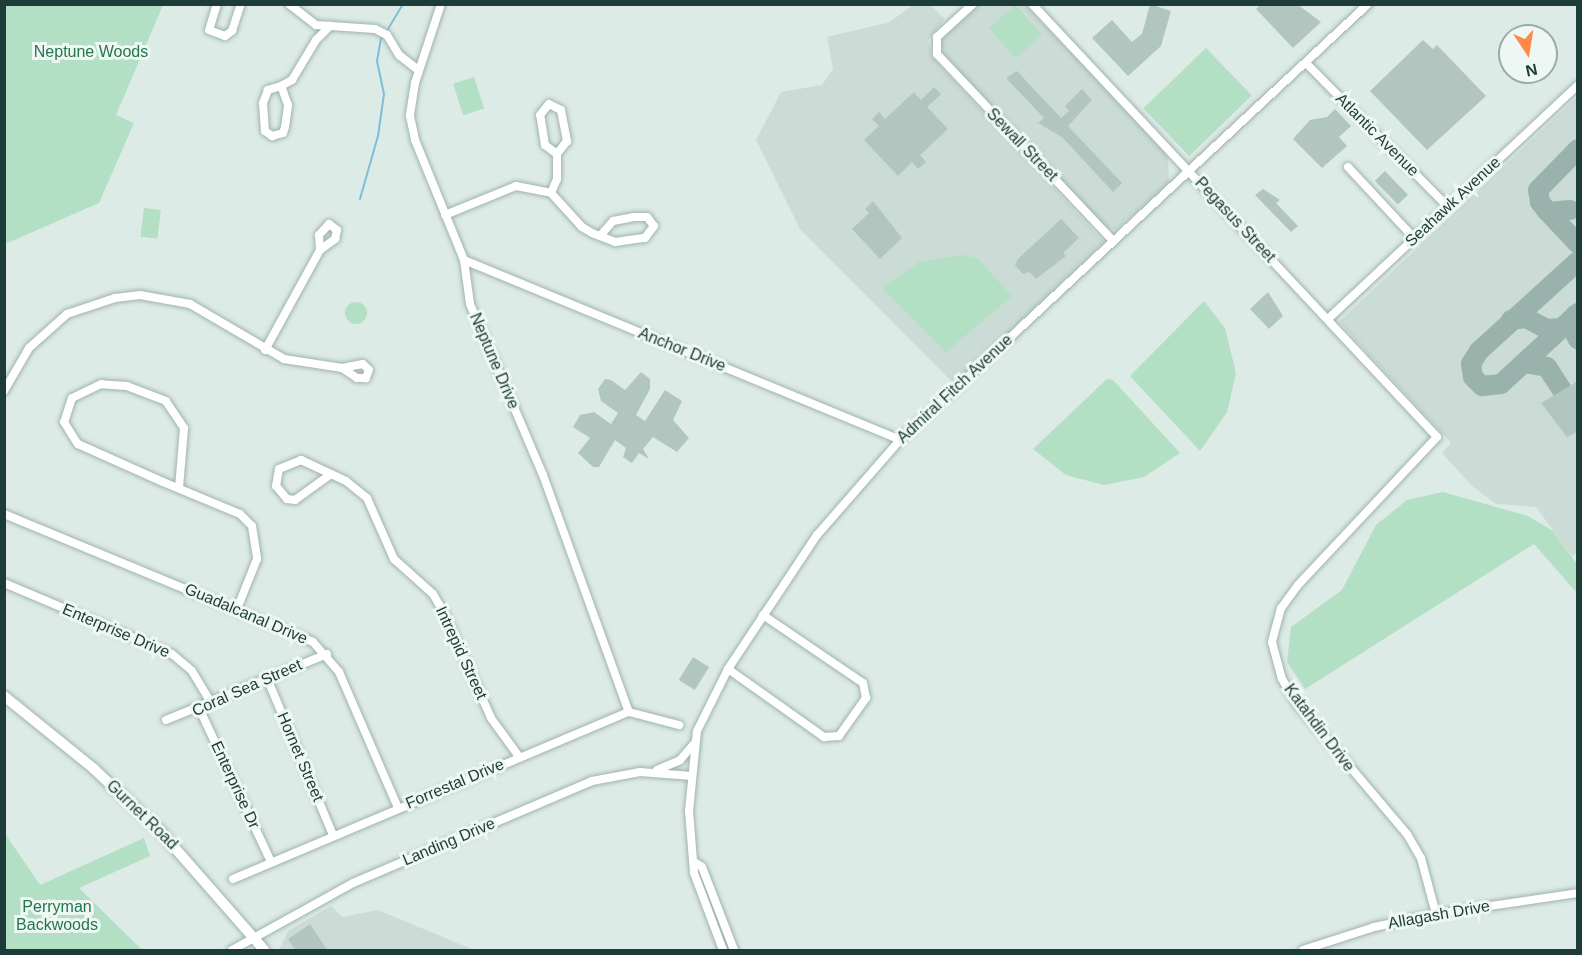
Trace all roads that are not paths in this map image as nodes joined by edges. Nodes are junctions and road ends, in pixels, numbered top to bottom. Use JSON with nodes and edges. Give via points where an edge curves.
{"nodes":[{"id":1,"x":217,"y":4,"type":"edge"},
{"id":2,"x":241,"y":4,"type":"edge"},
{"id":3,"x":289,"y":4,"type":"edge"},
{"id":4,"x":441,"y":4,"type":"edge"},
{"id":5,"x":973,"y":4,"type":"edge"},
{"id":6,"x":1032,"y":4,"type":"edge"},
{"id":7,"x":1368,"y":4,"type":"edge"},
{"id":8,"x":330,"y":26,"type":"junction"},
{"id":9,"x":1306,"y":63,"type":"junction"},
{"id":10,"x":418,"y":70,"type":"junction"},
{"id":11,"x":1578,"y":85,"type":"edge"},
{"id":12,"x":281,"y":86,"type":"junction"},
{"id":13,"x":557,"y":154,"type":"junction"},
{"id":14,"x":1348,"y":167,"type":"dead end"},
{"id":15,"x":1190,"y":172,"type":"junction"},
{"id":16,"x":550,"y":193,"type":"junction"},
{"id":17,"x":1448,"y":207,"type":"junction"},
{"id":18,"x":445,"y":216,"type":"junction"},
{"id":19,"x":600,"y":236,"type":"junction"},
{"id":20,"x":1414,"y":238,"type":"junction"},
{"id":21,"x":1113,"y":241,"type":"junction"},
{"id":22,"x":320,"y":250,"type":"dead end"},
{"id":23,"x":464,"y":260,"type":"junction"},
{"id":24,"x":1328,"y":319,"type":"junction"},
{"id":25,"x":265,"y":350,"type":"junction"},
{"id":26,"x":342,"y":368,"type":"dead end"},
{"id":27,"x":4,"y":391,"type":"edge"},
{"id":28,"x":1437,"y":437,"type":"joint"},
{"id":29,"x":900,"y":440,"type":"junction"},
{"id":30,"x":331,"y":474,"type":"junction"},
{"id":31,"x":179,"y":488,"type":"junction"},
{"id":32,"x":4,"y":514,"type":"edge"},
{"id":33,"x":4,"y":584,"type":"edge"},
{"id":34,"x":237,"y":609,"type":"junction"},
{"id":35,"x":763,"y":615,"type":"junction"},
{"id":36,"x":327,"y":654,"type":"junction"},
{"id":37,"x":728,"y":669,"type":"junction"},
{"id":38,"x":267,"y":678,"type":"junction"},
{"id":39,"x":4,"y":696,"type":"edge"},
{"id":40,"x":210,"y":701,"type":"junction"},
{"id":41,"x":200,"y":708,"type":"junction"},
{"id":42,"x":629,"y":711,"type":"junction"},
{"id":43,"x":166,"y":720,"type":"dead end"},
{"id":44,"x":679,"y":725,"type":"dead end"},
{"id":45,"x":696,"y":742,"type":"junction"},
{"id":46,"x":520,"y":758,"type":"junction"},
{"id":47,"x":651,"y":772,"type":"junction"},
{"id":48,"x":692,"y":776,"type":"junction"},
{"id":49,"x":398,"y":808,"type":"junction"},
{"id":50,"x":333,"y":835,"type":"junction"},
{"id":51,"x":271,"y":862,"type":"junction"},
{"id":52,"x":696,"y":863,"type":"junction"},
{"id":53,"x":233,"y":879,"type":"dead end"},
{"id":54,"x":1578,"y":893,"type":"edge"},
{"id":55,"x":1436,"y":914,"type":"junction"},
{"id":56,"x":256,"y":939,"type":"junction"},
{"id":57,"x":232,"y":951,"type":"edge"},
{"id":58,"x":264,"y":951,"type":"edge"},
{"id":59,"x":723,"y":951,"type":"edge"},
{"id":60,"x":734,"y":951,"type":"edge"},
{"id":61,"x":1303,"y":951,"type":"edge"}],
"edges":[{"from":1,"to":2,"type":"street","via":[[209,30],[225,36],[232,31]]},
{"from":3,"to":8,"type":"street","via":[[302,18]]},
{"from":4,"to":10,"type":"street","name":"Neptune Drive"},
{"from":5,"to":21,"type":"street","name":"Sewall Street","via":[[937,37],[935,47],[993,116]]},
{"from":6,"to":15,"type":"street","name":"Pegasus Street"},
{"from":7,"to":9,"type":"street","name":"Admiral Fitch Avenue"},
{"from":8,"to":10,"type":"street","via":[[375,29],[387,35],[399,55]]},
{"from":8,"to":12,"type":"street","via":[[316,40],[292,80]]},
{"from":9,"to":15,"type":"street","name":"Admiral Fitch Avenue"},
{"from":9,"to":17,"type":"street","name":"Atlantic Avenue"},
{"from":10,"to":18,"type":"street","name":"Neptune Drive","via":[[410,116]]},
{"from":11,"to":17,"type":"street","name":"Seahawk Avenue"},
{"from":12,"to":12,"type":"street","via":[[268,90],[263,103],[265,131],[272,136],[283,133],[285,127],[288,105]]},
{"from":13,"to":13,"type":"street","via":[[567,141],[561,110],[549,104],[540,115],[545,145]]},
{"from":13,"to":16,"type":"street","via":[[557,179]]},
{"from":14,"to":20,"type":"street"},
{"from":15,"to":21,"type":"street","name":"Admiral Fitch Avenue"},
{"from":15,"to":24,"type":"street","name":"Pegasus Street"},
{"from":16,"to":18,"type":"street","via":[[516,186]]},
{"from":16,"to":19,"type":"street","via":[[582,227]]},
{"from":17,"to":20,"type":"street","name":"Seahawk Avenue"},
{"from":18,"to":23,"type":"street","name":"Neptune Drive"},
{"from":19,"to":19,"type":"street","via":[[615,242],[645,238],[654,226],[647,217],[634,217],[613,221]]},
{"from":20,"to":24,"type":"street","name":"Seahawk Avenue"},
{"from":21,"to":29,"type":"street","name":"Admiral Fitch Avenue"},
{"from":22,"to":25,"type":"street"},
{"from":23,"to":29,"type":"street","name":"Anchor Drive"},
{"from":23,"to":42,"type":"street","name":"Neptune Drive","via":[[470,304],[543,475]]},
{"from":24,"to":28,"type":"street","name":"Pegasus Street"},
{"from":25,"to":26,"type":"street","via":[[292,361]]},
{"from":25,"to":27,"type":"street","via":[[189,304],[141,295],[115,298],[67,314],[46,329],[24,355]]},
{"from":28,"to":55,"type":"street","name":"Katahdin Drive","via":[[1298,585],[1281,608],[1272,642],[1282,679],[1297,704],[1407,834],[1421,858]]},
{"from":29,"to":35,"type":"street","name":"Admiral Fitch Avenue","via":[[817,535]]},
{"from":30,"to":30,"type":"street","name":"Intrepid Street","via":[[293,460],[279,469],[276,486],[287,499],[295,500]]},
{"from":30,"to":46,"type":"street","name":"Intrepid Street","via":[[367,498],[394,559],[433,594],[491,718]]},
{"from":31,"to":31,"type":"street","via":[[78,444],[64,422],[72,398],[101,384],[127,386],[166,401],[184,428]]},
{"from":31,"to":34,"type":"street","via":[[240,514],[252,526],[257,560]]},
{"from":32,"to":34,"type":"street","name":"Guadalcanal Drive"},
{"from":33,"to":40,"type":"street","name":"Enterprise Drive","via":[[172,654],[192,671]]},
{"from":34,"to":36,"type":"street","name":"Guadalcanal Drive","via":[[304,637]]},
{"from":35,"to":37,"type":"street","name":"Admiral Fitch Avenue"},
{"from":35,"to":37,"type":"street","via":[[867,690],[839,735],[832,738],[775,706]]},
{"from":36,"to":38,"type":"street","name":"Coral Sea Street"},
{"from":36,"to":49,"type":"street","name":"Guadalcanal Drive"},
{"from":37,"to":45,"type":"street","name":"Admiral Fitch Avenue","via":[[708,703]]},
{"from":38,"to":40,"type":"street","name":"Coral Sea Street"},
{"from":38,"to":50,"type":"street","name":"Hornet Street"},
{"from":39,"to":56,"type":"main road","name":"Gurnet Road","via":[[132,804]]},
{"from":40,"to":41,"type":"street","name":"Coral Sea Street"},
{"from":41,"to":43,"type":"street","name":"Coral Sea Street"},
{"from":41,"to":51,"type":"street","name":"Enterprise Dr"},
{"from":42,"to":44,"type":"street"},
{"from":42,"to":46,"type":"street","name":"Forrestal Drive"},
{"from":45,"to":47,"type":"street","name":"Landing Drive","via":[[680,760]]},
{"from":45,"to":48,"type":"street","name":"Admiral Fitch Avenue"},
{"from":46,"to":49,"type":"street","name":"Forrestal Drive"},
{"from":47,"to":48,"type":"street","name":"Landing Drive"},
{"from":47,"to":56,"type":"street","name":"Landing Drive","via":[[607,776],[575,788],[344,887]]},
{"from":48,"to":52,"type":"street","name":"Admiral Fitch Avenue","via":[[689,811]]},
{"from":49,"to":50,"type":"street","name":"Forrestal Drive"},
{"from":50,"to":51,"type":"street","name":"Forrestal Drive"},
{"from":51,"to":53,"type":"street","name":"Forrestal Drive"},
{"from":52,"to":59,"type":"street","name":"Admiral Fitch Avenue","via":[[694,873]]},
{"from":52,"to":60,"type":"street","name":"Admiral Fitch Avenue","via":[[702,867]]},
{"from":54,"to":55,"type":"street","name":"Allagash Drive"},
{"from":55,"to":61,"type":"street","name":"Allagash Drive","via":[[1374,927]]},
{"from":56,"to":57,"type":"street","name":"Landing Drive"},
{"from":56,"to":58,"type":"main road","name":"Gurnet Road"}]}
